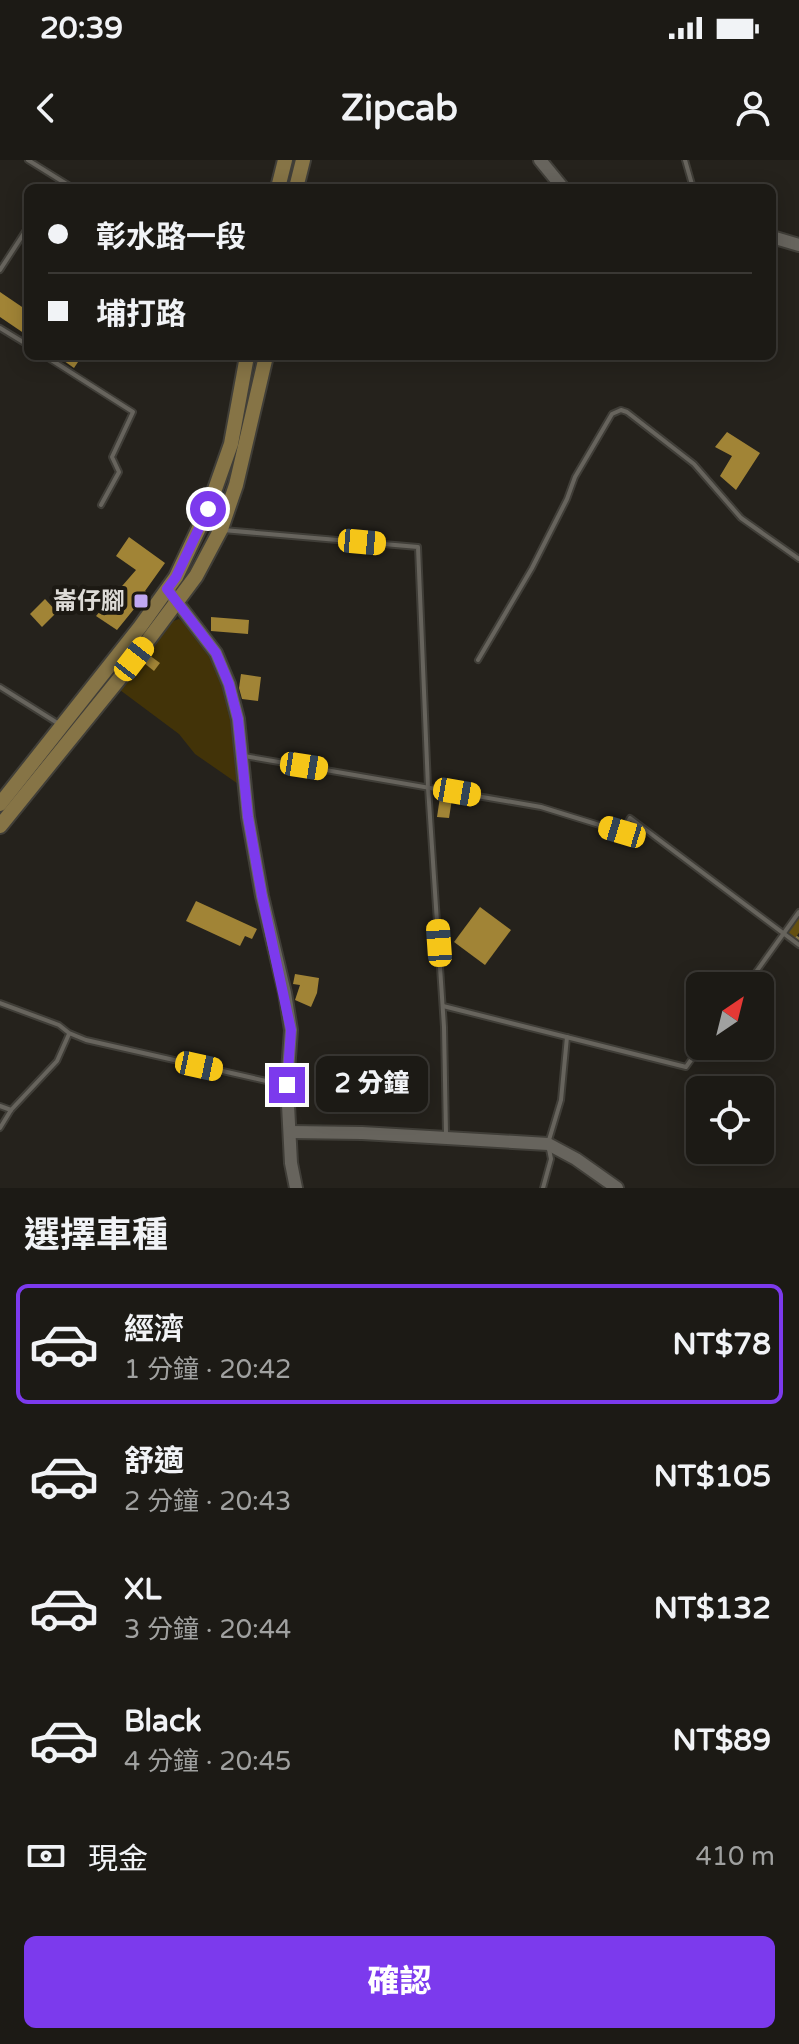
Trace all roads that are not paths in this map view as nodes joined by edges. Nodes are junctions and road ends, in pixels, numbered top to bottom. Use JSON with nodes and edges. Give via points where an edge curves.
{"nodes":[{"id":1,"x":28,"y":160,"type":"edge"},
{"id":2,"x":285,"y":160,"type":"edge"},
{"id":3,"x":303,"y":160,"type":"edge"},
{"id":4,"x":540,"y":160,"type":"edge"},
{"id":5,"x":685,"y":160,"type":"edge"},
{"id":6,"x":60,"y":180,"type":"junction"},
{"id":7,"x":57,"y":184,"type":"edge"},
{"id":8,"x":66,"y":184,"type":"edge"},
{"id":9,"x":279,"y":184,"type":"edge"},
{"id":10,"x":297,"y":184,"type":"edge"},
{"id":11,"x":560,"y":184,"type":"edge"},
{"id":12,"x":692,"y":184,"type":"edge"},
{"id":13,"x":24,"y":233,"type":"edge"},
{"id":14,"x":776,"y":238,"type":"edge"},
{"id":15,"x":799,"y":245,"type":"edge"},
{"id":16,"x":0,"y":270,"type":"edge"},
{"id":17,"x":0,"y":328,"type":"edge"},
{"id":18,"x":24,"y":343,"type":"edge"},
{"id":19,"x":51,"y":360,"type":"edge"},
{"id":20,"x":246,"y":360,"type":"edge"},
{"id":21,"x":265,"y":360,"type":"edge"},
{"id":22,"x":223,"y":466,"type":"junction"},
{"id":23,"x":239,"y":471,"type":"junction"},
{"id":24,"x":101,"y":505,"type":"dead end"},
{"id":25,"x":221,"y":529,"type":"junction"},
{"id":26,"x":799,"y":559,"type":"edge"},
{"id":27,"x":167,"y":589,"type":"junction"},
{"id":28,"x":177,"y":602,"type":"junction"},
{"id":29,"x":478,"y":660,"type":"dead end"},
{"id":30,"x":0,"y":687,"type":"edge"},
{"id":31,"x":62,"y":726,"type":"junction"},
{"id":32,"x":241,"y":756,"type":"junction"},
{"id":33,"x":428,"y":787,"type":"junction"},
{"id":34,"x":0,"y":804,"type":"edge"},
{"id":35,"x":0,"y":826,"type":"edge"},
{"id":36,"x":799,"y":912,"type":"edge"},
{"id":37,"x":792,"y":922,"type":"junction"},
{"id":38,"x":799,"y":927,"type":"edge"},
{"id":39,"x":784,"y":934,"type":"junction"},
{"id":40,"x":799,"y":945,"type":"edge"},
{"id":41,"x":756,"y":972,"type":"edge"},
{"id":42,"x":0,"y":1003,"type":"edge"},
{"id":43,"x":443,"y":1006,"type":"junction"},
{"id":44,"x":69,"y":1033,"type":"junction"},
{"id":45,"x":567,"y":1037,"type":"junction"},
{"id":46,"x":691,"y":1060,"type":"edge"},
{"id":47,"x":287,"y":1085,"type":"junction"},
{"id":48,"x":0,"y":1106,"type":"edge"},
{"id":49,"x":11,"y":1110,"type":"junction"},
{"id":50,"x":0,"y":1128,"type":"edge"},
{"id":51,"x":290,"y":1132,"type":"junction"},
{"id":52,"x":446,"y":1138,"type":"junction"},
{"id":53,"x":548,"y":1144,"type":"junction"},
{"id":54,"x":296,"y":1188,"type":"edge"},
{"id":55,"x":543,"y":1188,"type":"edge"},
{"id":56,"x":617,"y":1188,"type":"edge"}],
"edges":[{"from":1,"to":6,"type":"lane"},
{"from":2,"to":9,"type":"main road"},
{"from":3,"to":10,"type":"main road"},
{"from":4,"to":11,"type":"street"},
{"from":5,"to":12,"type":"lane"},
{"from":6,"to":7,"type":"lane"},
{"from":6,"to":8,"type":"lane"},
{"from":13,"to":16,"type":"lane"},
{"from":14,"to":15,"type":"street"},
{"from":17,"to":18,"type":"lane"},
{"from":19,"to":24,"type":"lane","via":[[133,412],[112,457],[119,472]]},
{"from":20,"to":22,"type":"main road"},
{"from":21,"to":23,"type":"main road"},
{"from":22,"to":23,"type":"main road"},
{"from":22,"to":27,"type":"main road","via":[[208,509]]},
{"from":23,"to":25,"type":"main road"},
{"from":25,"to":28,"type":"main road"},
{"from":25,"to":33,"type":"lane","via":[[418,547]]},
{"from":26,"to":29,"type":"lane","via":[[741,518],[694,464],[621,410],[612,414],[575,477],[532,568]]},
{"from":27,"to":28,"type":"street"},
{"from":27,"to":31,"type":"main road"},
{"from":28,"to":32,"type":"street","via":[[216,653],[229,684]]},
{"from":28,"to":35,"type":"main road"},
{"from":30,"to":31,"type":"lane"},
{"from":31,"to":34,"type":"main road"},
{"from":32,"to":33,"type":"lane"},
{"from":32,"to":47,"type":"street","via":[[262,896],[291,1030]]},
{"from":33,"to":39,"type":"lane","via":[[541,807],[622,832],[630,818]]},
{"from":33,"to":43,"type":"lane"},
{"from":36,"to":37,"type":"lane"},
{"from":37,"to":38,"type":"lane"},
{"from":37,"to":39,"type":"lane"},
{"from":39,"to":40,"type":"lane"},
{"from":39,"to":41,"type":"lane"},
{"from":42,"to":44,"type":"lane"},
{"from":43,"to":45,"type":"lane"},
{"from":43,"to":52,"type":"lane"},
{"from":44,"to":47,"type":"lane"},
{"from":44,"to":49,"type":"lane","via":[[57,1061]]},
{"from":45,"to":46,"type":"lane","via":[[686,1067]]},
{"from":45,"to":53,"type":"lane","via":[[561,1100]]},
{"from":47,"to":51,"type":"street"},
{"from":48,"to":49,"type":"lane"},
{"from":49,"to":50,"type":"lane"},
{"from":51,"to":52,"type":"street"},
{"from":51,"to":54,"type":"street"},
{"from":52,"to":53,"type":"street"},
{"from":53,"to":55,"type":"lane","via":[[551,1159]]},
{"from":53,"to":56,"type":"street"}]}
